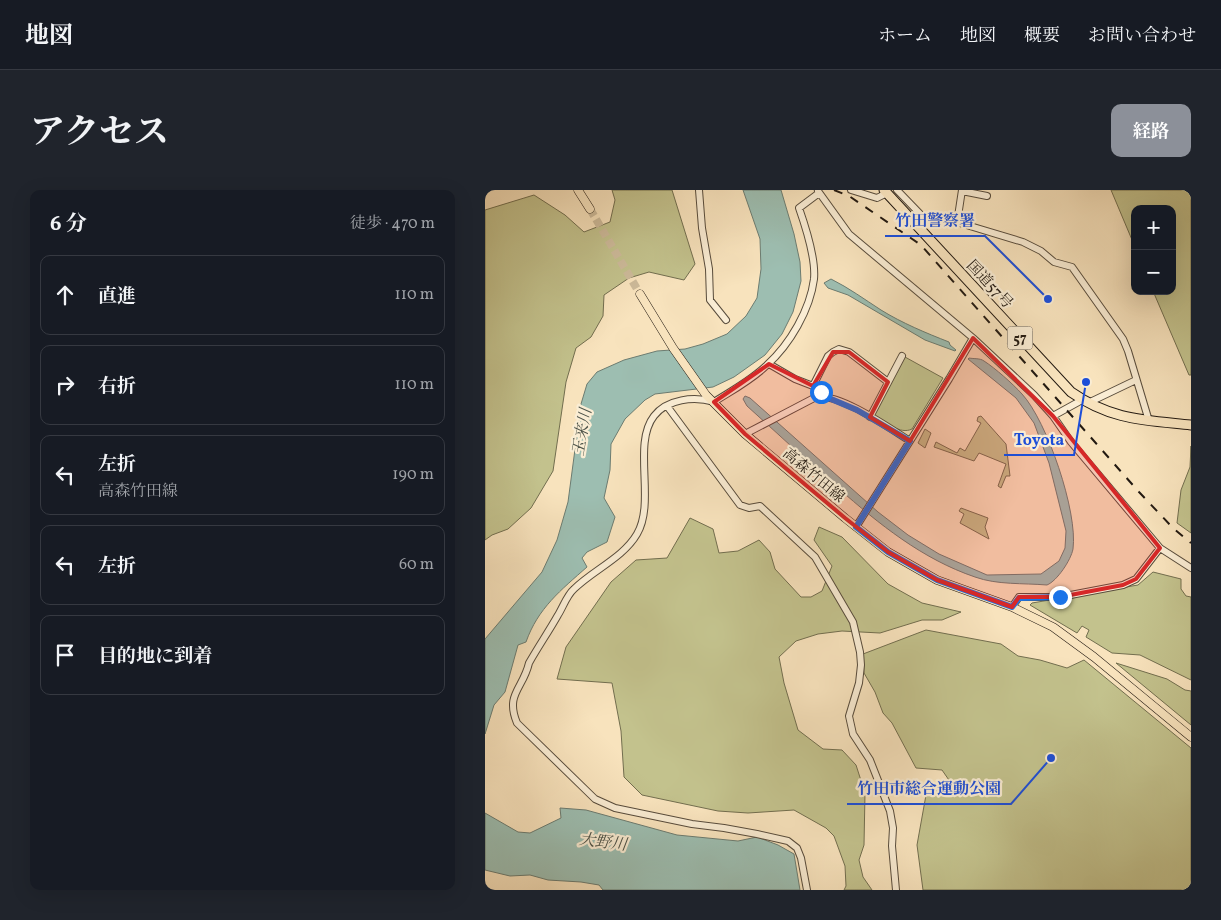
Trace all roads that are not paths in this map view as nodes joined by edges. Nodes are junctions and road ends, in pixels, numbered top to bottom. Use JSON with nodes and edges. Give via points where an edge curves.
{"nodes":[{"id":1,"x":578,"y":190,"type":"edge"},
{"id":2,"x":699,"y":190,"type":"edge"},
{"id":3,"x":851,"y":190,"type":"edge"},
{"id":4,"x":897,"y":190,"type":"edge"},
{"id":5,"x":964,"y":191,"type":"edge"},
{"id":6,"x":818,"y":192,"type":"edge"},
{"id":7,"x":885,"y":192,"type":"edge"},
{"id":8,"x":987,"y":196,"type":"dead end"},
{"id":9,"x":590,"y":209,"type":"tunnel mouth"},
{"id":10,"x":957,"y":223,"type":"junction"},
{"id":11,"x":640,"y":294,"type":"tunnel mouth"},
{"id":12,"x":726,"y":320,"type":"dead end"},
{"id":13,"x":973,"y":338,"type":"junction"},
{"id":14,"x":902,"y":356,"type":"dead end"},
{"id":15,"x":769,"y":364,"type":"junction"},
{"id":16,"x":1137,"y":380,"type":"junction"},
{"id":17,"x":888,"y":382,"type":"junction"},
{"id":18,"x":813,"y":386,"type":"junction"},
{"id":19,"x":824,"y":396,"type":"junction"},
{"id":20,"x":713,"y":402,"type":"junction"},
{"id":21,"x":1085,"y":402,"type":"junction"},
{"id":22,"x":667,"y":406,"type":"junction"},
{"id":23,"x":1053,"y":416,"type":"junction"},
{"id":24,"x":870,"y":417,"type":"junction"},
{"id":25,"x":1149,"y":421,"type":"junction"},
{"id":26,"x":1191,"y":425,"type":"edge"},
{"id":27,"x":745,"y":434,"type":"junction"},
{"id":28,"x":910,"y":441,"type":"junction"},
{"id":29,"x":856,"y":527,"type":"junction"},
{"id":30,"x":1160,"y":548,"type":"junction"},
{"id":31,"x":1191,"y":568,"type":"edge"},
{"id":32,"x":1012,"y":607,"type":"junction"},
{"id":33,"x":1191,"y":737,"type":"edge"},
{"id":34,"x":807,"y":890,"type":"edge"},
{"id":35,"x":896,"y":890,"type":"edge"}],
"edges":[{"from":1,"to":9,"type":"main road"},
{"from":2,"to":12,"type":"street","via":[[710,300]]},
{"from":3,"to":7,"type":"street","via":[[877,198]]},
{"from":4,"to":10,"type":"street","via":[[926,220]]},
{"from":5,"to":8,"type":"street"},
{"from":5,"to":10,"type":"street"},
{"from":6,"to":13,"type":"street","via":[[849,234]]},
{"from":6,"to":15,"type":"street","via":[[799,208],[813,264],[814,278],[808,301],[797,325]]},
{"from":7,"to":21,"type":"highway","name":"国道57号","number":"57","via":[[1060,382]]},
{"from":10,"to":16,"type":"street","via":[[1023,242],[1054,262],[1071,267],[1123,340]]},
{"from":11,"to":20,"type":"main road","name":"高森竹田線"},
{"from":13,"to":23,"type":"street"},
{"from":13,"to":28,"type":"street"},
{"from":14,"to":17,"type":"street"},
{"from":15,"to":18,"type":"street"},
{"from":15,"to":20,"type":"street"},
{"from":16,"to":21,"type":"street"},
{"from":16,"to":25,"type":"street"},
{"from":17,"to":18,"type":"street","via":[[849,352],[839,349],[828,356]]},
{"from":17,"to":24,"type":"street"},
{"from":18,"to":19,"type":"street"},
{"from":19,"to":24,"type":"street"},
{"from":19,"to":27,"type":"street"},
{"from":20,"to":22,"type":"street","via":[[686,399]]},
{"from":20,"to":27,"type":"main road","name":"高森竹田線"},
{"from":21,"to":23,"type":"street"},
{"from":21,"to":25,"type":"highway","name":"国道57号","number":"57","via":[[1111,413]]},
{"from":22,"to":34,"type":"street","via":[[655,414],[646,428],[643,519],[637,534],[626,547],[573,590],[529,663],[518,686],[512,713],[517,724],[595,799],[615,808],[788,842],[797,848],[801,858]]},
{"from":22,"to":35,"type":"street","via":[[740,505],[749,508],[760,506],[815,557],[853,622],[861,665],[849,716],[853,734],[869,760],[890,811]]},
{"from":23,"to":30,"type":"street"},
{"from":24,"to":28,"type":"street"},
{"from":25,"to":26,"type":"highway","name":"国道57号","number":"57"},
{"from":27,"to":29,"type":"main road","name":"高森竹田線"},
{"from":28,"to":29,"type":"street"},
{"from":29,"to":32,"type":"main road","name":"高森竹田線","via":[[888,552],[937,580]]},
{"from":30,"to":31,"type":"street"},
{"from":30,"to":32,"type":"street","via":[[1135,579],[1123,585],[1060,597],[1019,598]]},
{"from":32,"to":33,"type":"main road","name":"高森竹田線","via":[[1053,627],[1074,642]]}]}
